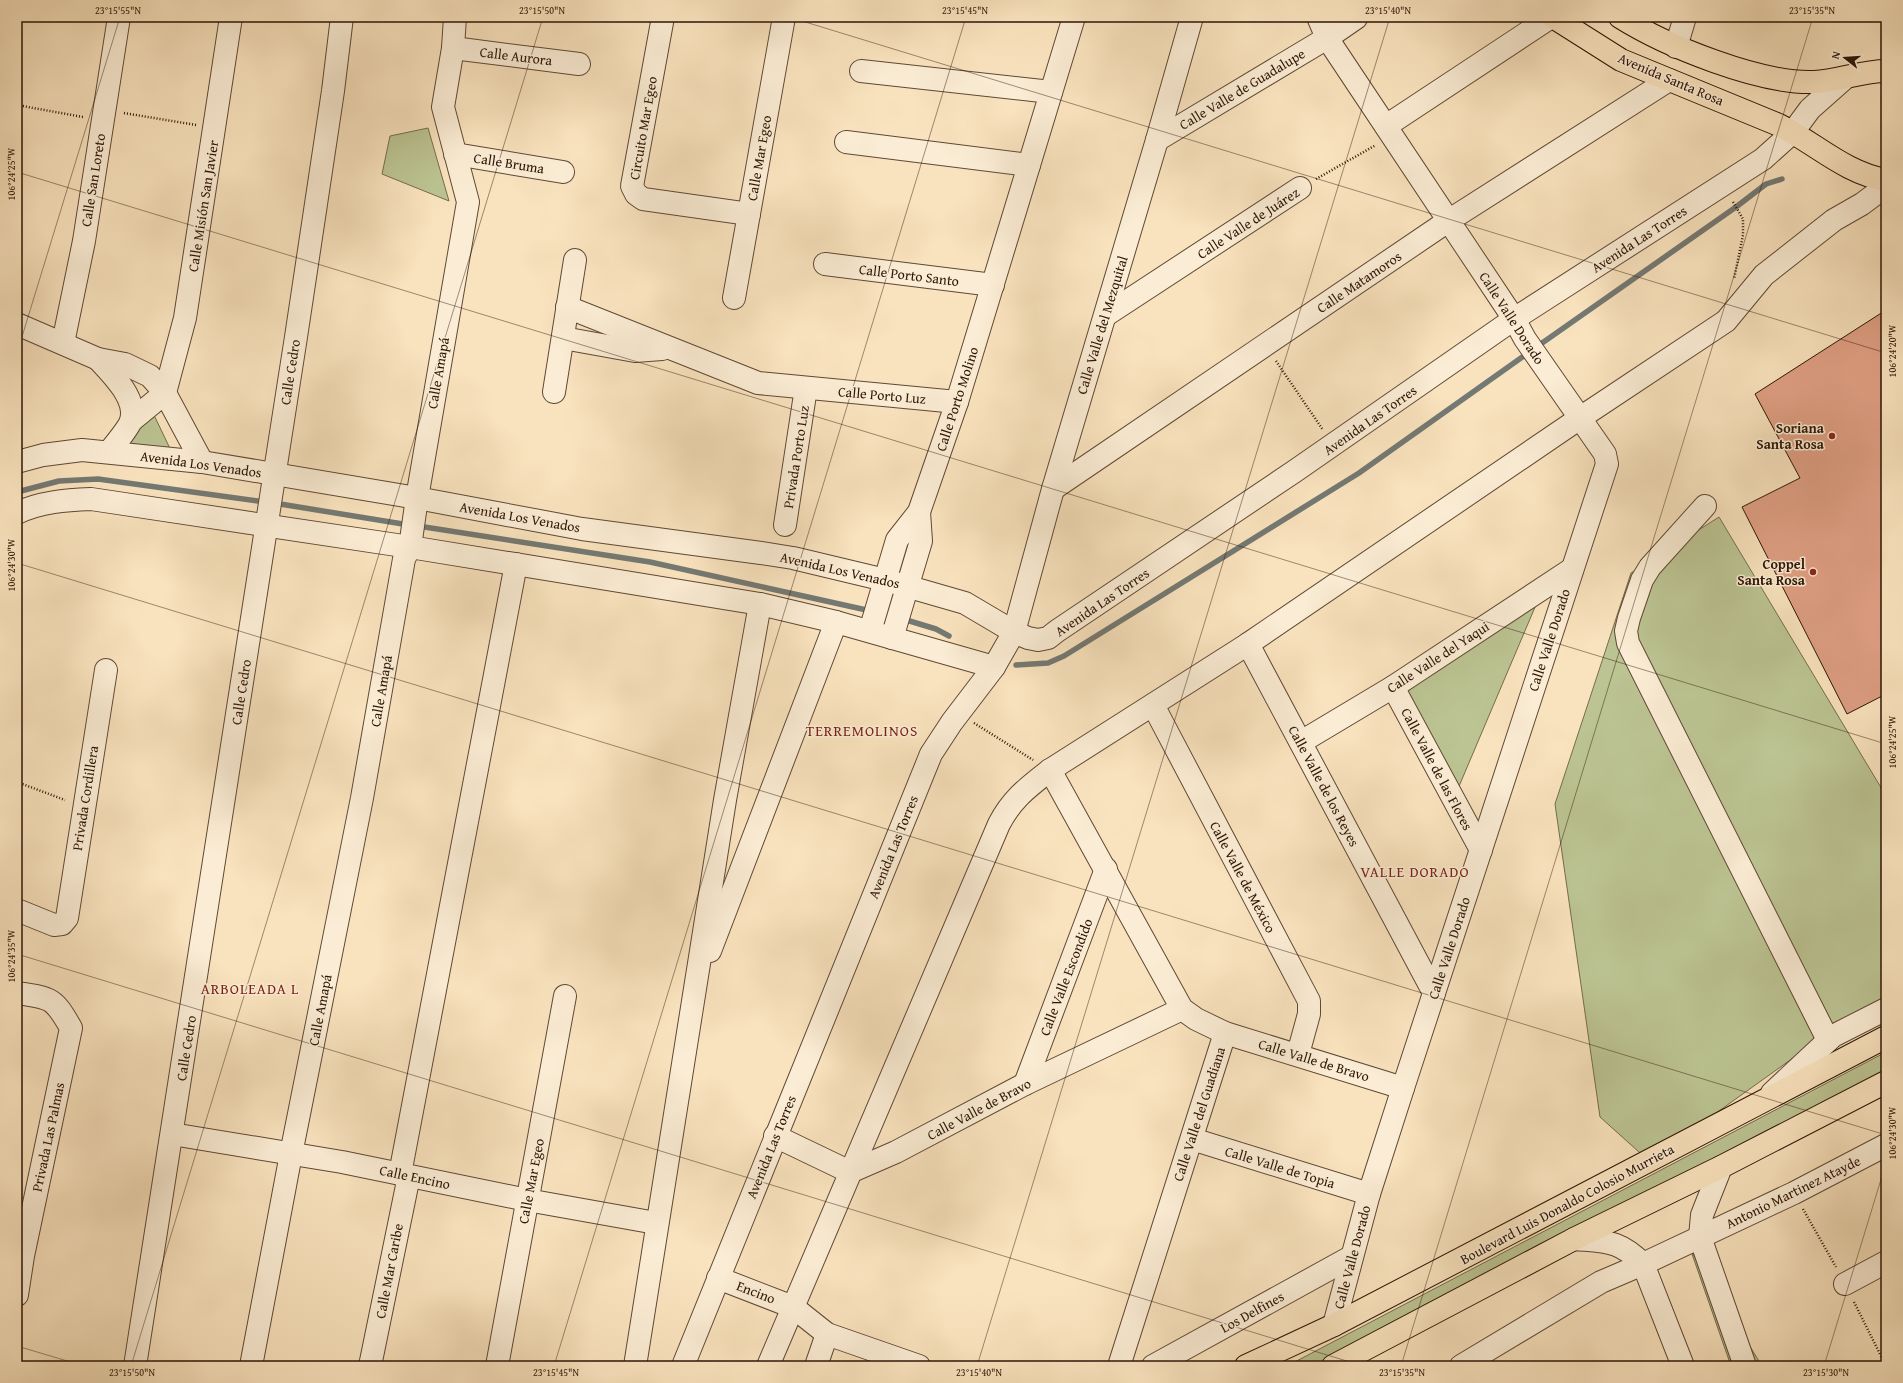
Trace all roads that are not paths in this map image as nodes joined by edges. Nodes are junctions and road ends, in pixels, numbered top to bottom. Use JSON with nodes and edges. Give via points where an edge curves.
{"nodes":[{"id":1,"x":119,"y":17,"type":"edge"},
{"id":2,"x":231,"y":17,"type":"edge"},
{"id":3,"x":342,"y":17,"type":"edge"},
{"id":4,"x":455,"y":17,"type":"edge"},
{"id":5,"x":663,"y":17,"type":"edge"},
{"id":6,"x":784,"y":17,"type":"edge"},
{"id":7,"x":1074,"y":17,"type":"edge"},
{"id":8,"x":1318,"y":17,"type":"edge"},
{"id":9,"x":1552,"y":17,"type":"edge"},
{"id":10,"x":1620,"y":17,"type":"edge"},
{"id":11,"x":1685,"y":17,"type":"edge"},
{"id":12,"x":1356,"y":18,"type":"edge"},
{"id":13,"x":1185,"y":19,"type":"edge"},
{"id":14,"x":1327,"y":38,"type":"junction"},
{"id":15,"x":1676,"y":47,"type":"junction"},
{"id":16,"x":453,"y":48,"type":"junction"},
{"id":17,"x":579,"y":64,"type":"dead end"},
{"id":18,"x":861,"y":71,"type":"dead end"},
{"id":19,"x":1886,"y":71,"type":"edge"},
{"id":20,"x":1845,"y":78,"type":"junction"},
{"id":21,"x":1668,"y":80,"type":"junction"},
{"id":22,"x":1051,"y":92,"type":"junction"},
{"id":23,"x":1389,"y":131,"type":"junction"},
{"id":24,"x":1793,"y":132,"type":"junction"},
{"id":25,"x":1157,"y":140,"type":"junction"},
{"id":26,"x":846,"y":142,"type":"dead end"},
{"id":27,"x":455,"y":154,"type":"junction"},
{"id":28,"x":1029,"y":165,"type":"junction"},
{"id":29,"x":563,"y":172,"type":"dead end"},
{"id":30,"x":1886,"y":180,"type":"edge"},
{"id":31,"x":1886,"y":186,"type":"edge"},
{"id":32,"x":1300,"y":188,"type":"road end"},
{"id":33,"x":749,"y":214,"type":"junction"},
{"id":34,"x":1448,"y":221,"type":"junction"},
{"id":35,"x":575,"y":260,"type":"dead end"},
{"id":36,"x":825,"y":264,"type":"dead end"},
{"id":37,"x":993,"y":285,"type":"junction"},
{"id":38,"x":734,"y":298,"type":"dead end"},
{"id":39,"x":567,"y":307,"type":"junction"},
{"id":40,"x":1106,"y":315,"type":"junction"},
{"id":41,"x":1514,"y":320,"type":"junction"},
{"id":42,"x":17,"y":324,"type":"edge"},
{"id":43,"x":563,"y":338,"type":"junction"},
{"id":44,"x":63,"y":343,"type":"junction"},
{"id":45,"x":668,"y":348,"type":"junction"},
{"id":46,"x":98,"y":359,"type":"junction"},
{"id":47,"x":806,"y":388,"type":"junction"},
{"id":48,"x":554,"y":392,"type":"dead end"},
{"id":49,"x":165,"y":393,"type":"junction"},
{"id":50,"x":957,"y":402,"type":"junction"},
{"id":51,"x":1580,"y":418,"type":"junction"},
{"id":52,"x":131,"y":420,"type":"junction"},
{"id":53,"x":109,"y":452,"type":"junction"},
{"id":54,"x":17,"y":462,"type":"edge"},
{"id":55,"x":202,"y":462,"type":"junction"},
{"id":56,"x":1053,"y":489,"type":"junction"},
{"id":57,"x":270,"y":501,"type":"junction"},
{"id":58,"x":1705,"y":506,"type":"dead end"},
{"id":59,"x":919,"y":512,"type":"junction"},
{"id":60,"x":17,"y":513,"type":"edge"},
{"id":61,"x":413,"y":523,"type":"junction"},
{"id":62,"x":785,"y":525,"type":"dead end"},
{"id":63,"x":516,"y":564,"type":"junction"},
{"id":64,"x":1572,"y":569,"type":"junction"},
{"id":65,"x":883,"y":588,"type":"junction"},
{"id":66,"x":905,"y":595,"type":"junction"},
{"id":67,"x":760,"y":604,"type":"junction"},
{"id":68,"x":836,"y":622,"type":"junction"},
{"id":69,"x":872,"y":624,"type":"junction"},
{"id":70,"x":894,"y":632,"type":"junction"},
{"id":71,"x":1014,"y":632,"type":"junction"},
{"id":72,"x":1248,"y":644,"type":"junction"},
{"id":73,"x":994,"y":667,"type":"junction"},
{"id":74,"x":106,"y":670,"type":"dead end"},
{"id":75,"x":1393,"y":687,"type":"junction"},
{"id":76,"x":1153,"y":705,"type":"junction"},
{"id":77,"x":1301,"y":742,"type":"junction"},
{"id":78,"x":1050,"y":770,"type":"junction"},
{"id":79,"x":1481,"y":850,"type":"junction"},
{"id":80,"x":1106,"y":869,"type":"junction"},
{"id":81,"x":17,"y":910,"type":"edge"},
{"id":82,"x":17,"y":993,"type":"edge"},
{"id":83,"x":1434,"y":993,"type":"junction"},
{"id":84,"x":693,"y":994,"type":"junction"},
{"id":85,"x":566,"y":996,"type":"dead end"},
{"id":86,"x":1182,"y":1009,"type":"junction"},
{"id":87,"x":1886,"y":1009,"type":"edge"},
{"id":88,"x":1225,"y":1032,"type":"junction"},
{"id":89,"x":1886,"y":1037,"type":"edge"},
{"id":90,"x":1828,"y":1040,"type":"junction"},
{"id":91,"x":1298,"y":1054,"type":"junction"},
{"id":92,"x":1886,"y":1082,"type":"edge"},
{"id":93,"x":1025,"y":1084,"type":"junction"},
{"id":94,"x":1403,"y":1088,"type":"junction"},
{"id":95,"x":1765,"y":1100,"type":"junction"},
{"id":96,"x":172,"y":1134,"type":"junction"},
{"id":97,"x":775,"y":1136,"type":"junction"},
{"id":98,"x":1192,"y":1139,"type":"junction"},
{"id":99,"x":1886,"y":1145,"type":"edge"},
{"id":100,"x":291,"y":1154,"type":"junction"},
{"id":101,"x":1721,"y":1167,"type":"junction"},
{"id":102,"x":850,"y":1172,"type":"junction"},
{"id":103,"x":404,"y":1175,"type":"junction"},
{"id":104,"x":1369,"y":1194,"type":"junction"},
{"id":105,"x":527,"y":1200,"type":"junction"},
{"id":106,"x":656,"y":1223,"type":"junction"},
{"id":107,"x":1700,"y":1237,"type":"junction"},
{"id":108,"x":1574,"y":1239,"type":"junction"},
{"id":109,"x":1351,"y":1257,"type":"junction"},
{"id":110,"x":1886,"y":1262,"type":"edge"},
{"id":111,"x":1643,"y":1264,"type":"junction"},
{"id":112,"x":718,"y":1278,"type":"junction"},
{"id":113,"x":1845,"y":1284,"type":"dead end"},
{"id":114,"x":17,"y":1295,"type":"edge"},
{"id":115,"x":793,"y":1307,"type":"junction"},
{"id":116,"x":1334,"y":1325,"type":"junction"},
{"id":117,"x":827,"y":1334,"type":"junction"},
{"id":118,"x":135,"y":1366,"type":"edge"},
{"id":119,"x":251,"y":1366,"type":"edge"},
{"id":120,"x":370,"y":1366,"type":"edge"},
{"id":121,"x":497,"y":1366,"type":"edge"},
{"id":122,"x":635,"y":1366,"type":"edge"},
{"id":123,"x":682,"y":1366,"type":"edge"},
{"id":124,"x":768,"y":1366,"type":"edge"},
{"id":125,"x":816,"y":1366,"type":"edge"},
{"id":126,"x":919,"y":1366,"type":"edge"},
{"id":127,"x":1119,"y":1366,"type":"edge"},
{"id":128,"x":1153,"y":1366,"type":"edge"},
{"id":129,"x":1246,"y":1366,"type":"edge"},
{"id":130,"x":1333,"y":1366,"type":"edge"},
{"id":131,"x":1461,"y":1366,"type":"edge"},
{"id":132,"x":1683,"y":1366,"type":"edge"},
{"id":133,"x":1745,"y":1366,"type":"edge"}],
"edges":[{"from":1,"to":44,"type":"street","name":"Calle San Loreto","via":[[84,242]]},
{"from":2,"to":49,"type":"street","name":"Calle Misión San Javier","via":[[185,318]]},
{"from":3,"to":57,"type":"street","name":"Calle Cedro","via":[[332,99]]},
{"from":4,"to":16,"type":"street","name":"Calle Amapá"},
{"from":5,"to":33,"type":"street","name":"Circuito Mar Egeo","via":[[632,186],[642,199]]},
{"from":6,"to":33,"type":"street","name":"Calle Mar Egeo"},
{"from":7,"to":22,"type":"street","name":"Calle Porto Molino"},
{"from":8,"to":14,"type":"street","name":"Calle Valle Dorado"},
{"from":9,"to":21,"type":"main road","name":"Avenida Santa Rosa","via":[[1621,60]]},
{"from":9,"to":23,"type":"street"},
{"from":10,"to":15,"type":"main road"},
{"from":11,"to":15,"type":"street"},
{"from":12,"to":14,"type":"street","name":"Calle Valle de Guadalupe"},
{"from":13,"to":25,"type":"street","name":"Calle Valle del Mezquital"},
{"from":14,"to":23,"type":"street","name":"Calle Valle Dorado"},
{"from":14,"to":25,"type":"street","name":"Calle Valle de Guadalupe"},
{"from":15,"to":20,"type":"main road","via":[[1773,79],[1815,82]]},
{"from":16,"to":17,"type":"street","name":"Calle Aurora"},
{"from":16,"to":27,"type":"street","name":"Calle Amapá","via":[[443,107]]},
{"from":18,"to":22,"type":"street"},
{"from":19,"to":20,"type":"main road"},
{"from":20,"to":24,"type":"street","via":[[1810,109]]},
{"from":21,"to":24,"type":"main road","name":"Avenida Santa Rosa","via":[[1732,104]]},
{"from":21,"to":34,"type":"street","name":"Calle Matamoros"},
{"from":22,"to":28,"type":"street","name":"Calle Porto Molino"},
{"from":23,"to":34,"type":"street","name":"Calle Valle Dorado"},
{"from":24,"to":30,"type":"main road","name":"Avenida Santa Rosa","via":[[1856,171]]},
{"from":24,"to":41,"type":"street","name":"Avenida Las Torres","via":[[1763,159]]},
{"from":25,"to":40,"type":"street","name":"Calle Valle del Mezquital"},
{"from":26,"to":28,"type":"street"},
{"from":27,"to":29,"type":"street","name":"Calle Bruma"},
{"from":27,"to":61,"type":"street","name":"Calle Amapá","via":[[468,202]]},
{"from":28,"to":37,"type":"street","name":"Calle Porto Molino"},
{"from":31,"to":51,"type":"street","via":[[1834,220],[1764,275],[1726,321]]},
{"from":32,"to":40,"type":"street","name":"Calle Valle de Juárez"},
{"from":33,"to":38,"type":"street","name":"Calle Mar Egeo"},
{"from":34,"to":41,"type":"street","name":"Calle Valle Dorado"},
{"from":34,"to":56,"type":"street","name":"Calle Matamoros"},
{"from":35,"to":39,"type":"street"},
{"from":36,"to":37,"type":"street","name":"Calle Porto Santo"},
{"from":37,"to":50,"type":"street","name":"Calle Porto Molino"},
{"from":39,"to":43,"type":"street"},
{"from":39,"to":45,"type":"street","name":"Calle Porto Luz"},
{"from":40,"to":56,"type":"street","name":"Calle Valle del Mezquital"},
{"from":41,"to":51,"type":"street","name":"Calle Valle Dorado"},
{"from":41,"to":71,"type":"street","name":"Avenida Las Torres","via":[[1048,638],[1038,640]]},
{"from":42,"to":44,"type":"street"},
{"from":43,"to":45,"type":"street","via":[[635,351]]},
{"from":43,"to":48,"type":"street"},
{"from":44,"to":46,"type":"street"},
{"from":45,"to":47,"type":"street","name":"Calle Porto Luz","via":[[751,381]]},
{"from":46,"to":49,"type":"street","via":[[125,364],[150,376]]},
{"from":46,"to":52,"type":"street","via":[[123,387],[131,406]]},
{"from":47,"to":50,"type":"street","name":"Calle Porto Luz"},
{"from":47,"to":62,"type":"street","name":"Privada Porto Luz"},
{"from":49,"to":52,"type":"street"},
{"from":49,"to":55,"type":"street"},
{"from":50,"to":59,"type":"street","name":"Calle Porto Molino"},
{"from":51,"to":64,"type":"street","name":"Calle Valle Dorado","via":[[1605,454],[1607,464]]},
{"from":51,"to":72,"type":"street"},
{"from":52,"to":53,"type":"street"},
{"from":53,"to":54,"type":"street","name":"Avenida Los Venados","via":[[82,450],[43,455]]},
{"from":53,"to":55,"type":"street","name":"Avenida Los Venados"},
{"from":55,"to":57,"type":"street","name":"Avenida Los Venados"},
{"from":56,"to":71,"type":"street","name":"Calle Valle del Mezquital"},
{"from":57,"to":60,"type":"street","name":"Avenida Los Venados","via":[[177,511],[91,499],[61,500]]},
{"from":57,"to":61,"type":"street","name":"Avenida Los Venados"},
{"from":57,"to":61,"type":"street","name":"Avenida Los Venados"},
{"from":57,"to":96,"type":"street","name":"Calle Cedro"},
{"from":58,"to":90,"type":"street","via":[[1650,567],[1642,580],[1626,631],[1628,643]]},
{"from":59,"to":65,"type":"street","name":"Calle Porto Molino","via":[[897,540]]},
{"from":59,"to":66,"type":"street","name":"Calle Porto Molino","via":[[921,541]]},
{"from":61,"to":63,"type":"street","name":"Avenida Los Venados"},
{"from":61,"to":65,"type":"street","name":"Avenida Los Venados","via":[[582,529],[793,558]]},
{"from":61,"to":100,"type":"street","name":"Calle Amapá","via":[[404,559],[362,798]]},
{"from":63,"to":67,"type":"street","name":"Avenida Los Venados"},
{"from":63,"to":103,"type":"street","name":"Calle Mar Caribe"},
{"from":64,"to":75,"type":"street","name":"Calle Valle del Yaqui"},
{"from":64,"to":79,"type":"street","name":"Calle Valle Dorado"},
{"from":65,"to":66,"type":"street","name":"Avenida Los Venados"},
{"from":65,"to":69,"type":"street","name":"Calle Porto Molino"},
{"from":66,"to":70,"type":"street","name":"Calle Porto Molino"},
{"from":66,"to":71,"type":"street","name":"Avenida Los Venados","via":[[965,603]]},
{"from":67,"to":68,"type":"street","name":"Avenida Los Venados"},
{"from":67,"to":84,"type":"street"},
{"from":68,"to":69,"type":"street","name":"Avenida Los Venados"},
{"from":68,"to":84,"type":"street"},
{"from":69,"to":70,"type":"street","name":"Avenida Los Venados"},
{"from":70,"to":73,"type":"street","name":"Avenida Los Venados"},
{"from":71,"to":73,"type":"street","name":"Avenida Las Torres"},
{"from":72,"to":76,"type":"street"},
{"from":72,"to":77,"type":"street","name":"Calle Valle de los Reyes"},
{"from":73,"to":97,"type":"street","name":"Avenida Las Torres","via":[[931,754]]},
{"from":74,"to":81,"type":"street","name":"Privada Cordillera","via":[[67,918],[62,924],[54,925]]},
{"from":75,"to":77,"type":"street","name":"Calle Valle del Yaqui"},
{"from":75,"to":79,"type":"street","name":"Calle Valle de las Flores"},
{"from":76,"to":78,"type":"street"},
{"from":76,"to":91,"type":"street","name":"Calle Valle de México","via":[[1309,1002],[1310,1014]]},
{"from":77,"to":83,"type":"street","name":"Calle Valle de los Reyes"},
{"from":78,"to":80,"type":"street","name":"Calle Valle del Guadiana"},
{"from":78,"to":102,"type":"street","via":[[1020,793],[1008,807],[999,824]]},
{"from":79,"to":83,"type":"street","name":"Calle Valle Dorado"},
{"from":80,"to":86,"type":"street","name":"Calle Valle del Guadiana"},
{"from":80,"to":93,"type":"street","name":"Calle Valle Escondido"},
{"from":82,"to":114,"type":"street","name":"Privada Las Palmas","via":[[42,996],[58,1005],[71,1028]]},
{"from":83,"to":94,"type":"street","name":"Calle Valle Dorado"},
{"from":84,"to":106,"type":"street"},
{"from":85,"to":105,"type":"street","name":"Calle Mar Egeo"},
{"from":86,"to":88,"type":"street","name":"Calle Valle del Guadiana","via":[[1196,1019]]},
{"from":86,"to":93,"type":"street","name":"Calle Valle de Bravo"},
{"from":87,"to":90,"type":"street"},
{"from":88,"to":91,"type":"street","name":"Calle Valle de Bravo"},
{"from":88,"to":98,"type":"street","name":"Calle Valle del Guadiana"},
{"from":89,"to":95,"type":"main road","name":"Boulevard Luis Donaldo Colosio Murrieta"},
{"from":90,"to":95,"type":"street"},
{"from":91,"to":94,"type":"street","name":"Calle Valle de Bravo"},
{"from":92,"to":101,"type":"main road"},
{"from":93,"to":102,"type":"street","name":"Calle Valle de Bravo","via":[[896,1152]]},
{"from":94,"to":104,"type":"street","name":"Calle Valle Dorado"},
{"from":95,"to":116,"type":"main road","name":"Boulevard Luis Donaldo Colosio Murrieta"},
{"from":96,"to":100,"type":"street","name":"Calle Encino"},
{"from":96,"to":118,"type":"street","name":"Calle Cedro"},
{"from":97,"to":102,"type":"street"},
{"from":97,"to":112,"type":"street","name":"Avenida Las Torres"},
{"from":98,"to":104,"type":"street","name":"Calle Valle de Topia"},
{"from":98,"to":127,"type":"street","name":"Calle Valle del Guadiana"},
{"from":99,"to":107,"type":"street","name":"Antonio Martinez Atayde","via":[[1794,1193]]},
{"from":100,"to":103,"type":"street","name":"Calle Encino"},
{"from":100,"to":119,"type":"street","name":"Calle Amapá"},
{"from":101,"to":107,"type":"street","via":[[1702,1215]]},
{"from":101,"to":108,"type":"main road"},
{"from":102,"to":115,"type":"street"},
{"from":103,"to":105,"type":"street","name":"Calle Encino"},
{"from":103,"to":120,"type":"street","name":"Calle Mar Caribe"},
{"from":104,"to":109,"type":"street","name":"Calle Valle Dorado"},
{"from":105,"to":106,"type":"street","name":"Calle Encino"},
{"from":105,"to":121,"type":"street","name":"Calle Mar Egeo"},
{"from":106,"to":122,"type":"street"},
{"from":107,"to":111,"type":"street","name":"Antonio Martinez Atayde"},
{"from":107,"to":133,"type":"street"},
{"from":108,"to":111,"type":"street","via":[[1621,1245]]},
{"from":108,"to":130,"type":"main road"},
{"from":109,"to":116,"type":"street","name":"Calle Valle Dorado"},
{"from":109,"to":128,"type":"street","name":"Los Delfines"},
{"from":110,"to":113,"type":"street"},
{"from":111,"to":131,"type":"street","name":"Antonio Martinez Atayde","via":[[1601,1282]]},
{"from":111,"to":132,"type":"street"},
{"from":112,"to":115,"type":"street","name":"Encino"},
{"from":112,"to":123,"type":"street","name":"Avenida Las Torres"},
{"from":115,"to":117,"type":"street","name":"Encino"},
{"from":115,"to":124,"type":"street"},
{"from":116,"to":129,"type":"main road","name":"Boulevard Luis Donaldo Colosio Murrieta"},
{"from":117,"to":125,"type":"street"},
{"from":117,"to":126,"type":"street","name":"Encino"}]}
